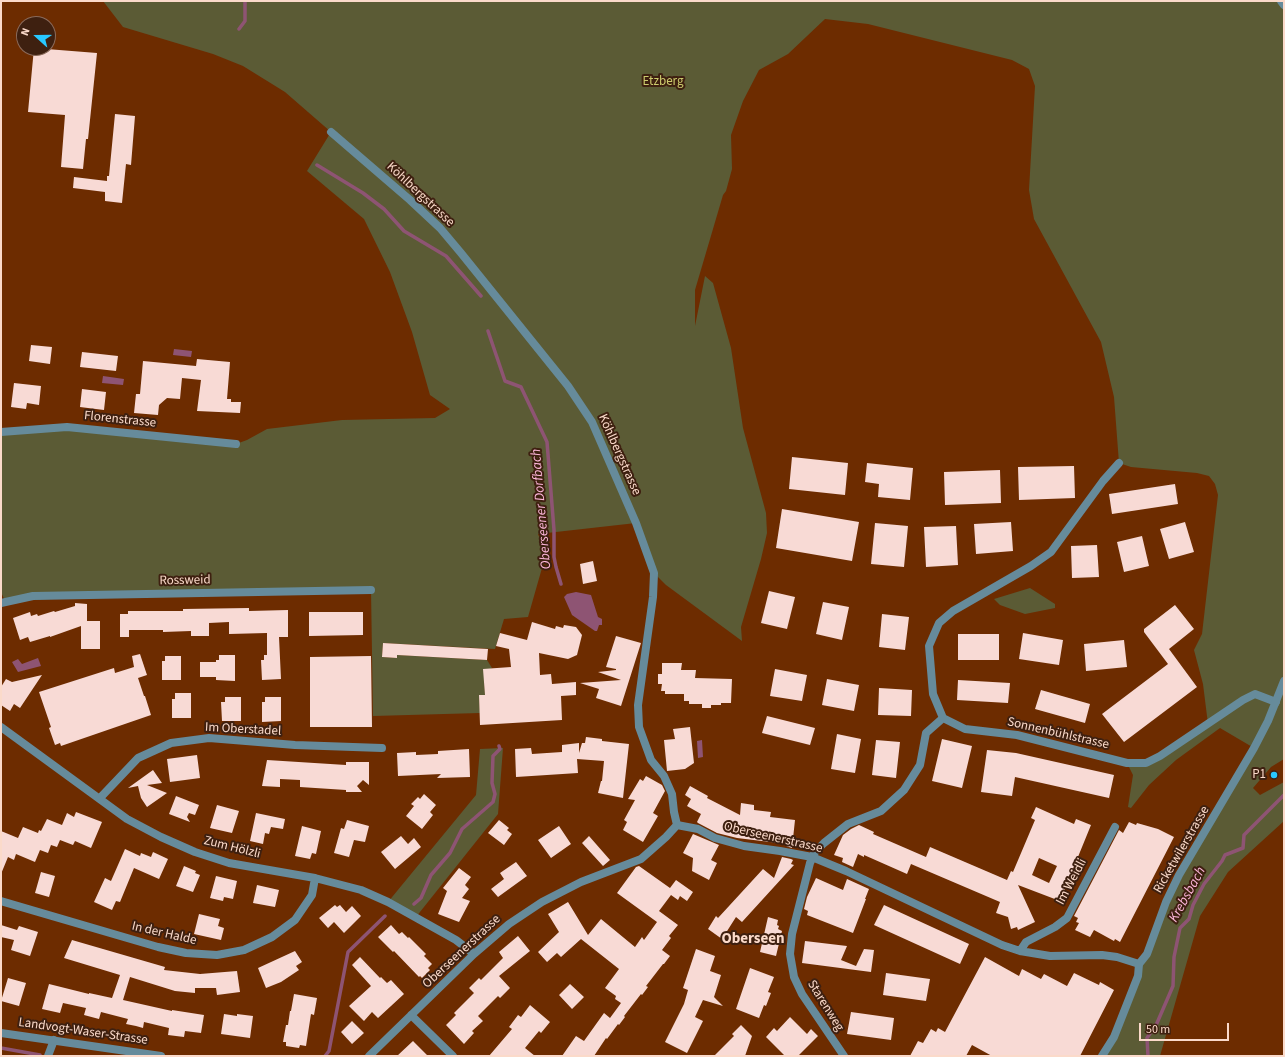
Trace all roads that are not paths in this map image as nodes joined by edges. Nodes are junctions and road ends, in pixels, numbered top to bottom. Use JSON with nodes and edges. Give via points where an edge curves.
{"nodes":[{"id":1,"x":1281,"y":1,"type":"edge"},
{"id":2,"x":1284,"y":5,"type":"edge"},
{"id":3,"x":331,"y":132,"type":"dead end"},
{"id":4,"x":1,"y":432,"type":"edge"},
{"id":5,"x":236,"y":444,"type":"dead end"},
{"id":6,"x":1119,"y":463,"type":"dead end"},
{"id":7,"x":371,"y":590,"type":"dead end"},
{"id":8,"x":1,"y":603,"type":"edge"},
{"id":9,"x":1284,"y":681,"type":"edge"},
{"id":10,"x":1276,"y":702,"type":"junction"},
{"id":11,"x":943,"y":718,"type":"junction"},
{"id":12,"x":1,"y":727,"type":"edge"},
{"id":13,"x":382,"y":748,"type":"dead end"},
{"id":14,"x":100,"y":798,"type":"junction"},
{"id":15,"x":677,"y":825,"type":"junction"},
{"id":16,"x":1115,"y":827,"type":"dead end"},
{"id":17,"x":812,"y":857,"type":"junction"},
{"id":18,"x":315,"y":878,"type":"junction"},
{"id":19,"x":1,"y":901,"type":"edge"},
{"id":20,"x":1020,"y":951,"type":"junction"},
{"id":21,"x":474,"y":954,"type":"junction"},
{"id":22,"x":1139,"y":964,"type":"junction"},
{"id":23,"x":412,"y":1015,"type":"junction"},
{"id":24,"x":1,"y":1033,"type":"edge"},
{"id":25,"x":54,"y":1040,"type":"junction"},
{"id":26,"x":48,"y":1056,"type":"edge"},
{"id":27,"x":161,"y":1056,"type":"edge"},
{"id":28,"x":369,"y":1056,"type":"edge"},
{"id":29,"x":453,"y":1056,"type":"edge"},
{"id":30,"x":844,"y":1056,"type":"edge"},
{"id":31,"x":1102,"y":1056,"type":"edge"}],
"edges":[{"from":1,"to":2,"type":"street"},
{"from":3,"to":15,"type":"street","name":"Köhlbergstrasse","via":[[440,228],[568,386],[592,422],[636,523],[654,573],[638,705],[639,727],[651,760],[664,776],[672,794]]},
{"from":4,"to":5,"type":"street","name":"Florenstrasse","via":[[67,427]]},
{"from":6,"to":11,"type":"street","via":[[1051,552],[953,611],[939,623],[929,646],[933,694]]},
{"from":7,"to":8,"type":"street","name":"Rossweid","via":[[32,596]]},
{"from":9,"to":10,"type":"street","name":"Ricketwilerstrasse"},
{"from":10,"to":11,"type":"street","name":"Sonnenbühlstrasse","via":[[1254,694],[1146,763],[1127,763],[1017,735],[965,729]]},
{"from":10,"to":22,"type":"street","name":"Ricketwilerstrasse","via":[[1254,748],[1179,875],[1147,954]]},
{"from":11,"to":17,"type":"street","name":"Starenweg","via":[[926,733],[920,765],[904,790],[881,810],[848,824],[824,843]]},
{"from":12,"to":14,"type":"street","name":"Zum Hölzli"},
{"from":13,"to":14,"type":"street","name":"Im Oberstadel","via":[[295,745],[209,738],[171,743],[138,758]]},
{"from":14,"to":18,"type":"street","name":"Zum Hölzli","via":[[127,819],[160,837],[196,852],[229,863]]},
{"from":15,"to":17,"type":"street","name":"Oberseenerstrasse","via":[[698,829],[715,838],[744,846]]},
{"from":15,"to":21,"type":"street","name":"Oberseenerstrasse","via":[[641,859],[581,882],[542,902],[509,924]]},
{"from":16,"to":20,"type":"street","name":"Im Weidli","via":[[1066,918],[1055,927],[1026,942]]},
{"from":17,"to":20,"type":"street","name":"Oberseenerstrasse"},
{"from":17,"to":30,"type":"street","name":"Starenweg","via":[[792,934],[792,967],[802,994]]},
{"from":18,"to":19,"type":"street","name":"In der Halde","via":[[312,896],[295,920],[272,937],[251,947],[217,955],[158,948]]},
{"from":18,"to":21,"type":"street","name":"Zum Hölzli","via":[[361,890],[388,902],[456,940]]},
{"from":20,"to":22,"type":"street","name":"Oberseenerstrasse","via":[[1050,956],[1102,955]]},
{"from":21,"to":23,"type":"street","name":"Oberseenerstrasse"},
{"from":22,"to":31,"type":"street","name":"Ricketwilerstrasse","via":[[1138,976],[1128,1003],[1114,1037]]},
{"from":23,"to":28,"type":"street","name":"Oberseenerstrasse"},
{"from":23,"to":29,"type":"street"},
{"from":24,"to":25,"type":"street","name":"Landvogt-Waser-Strasse"},
{"from":25,"to":26,"type":"street"},
{"from":25,"to":27,"type":"street","name":"Landvogt-Waser-Strasse"}]}
